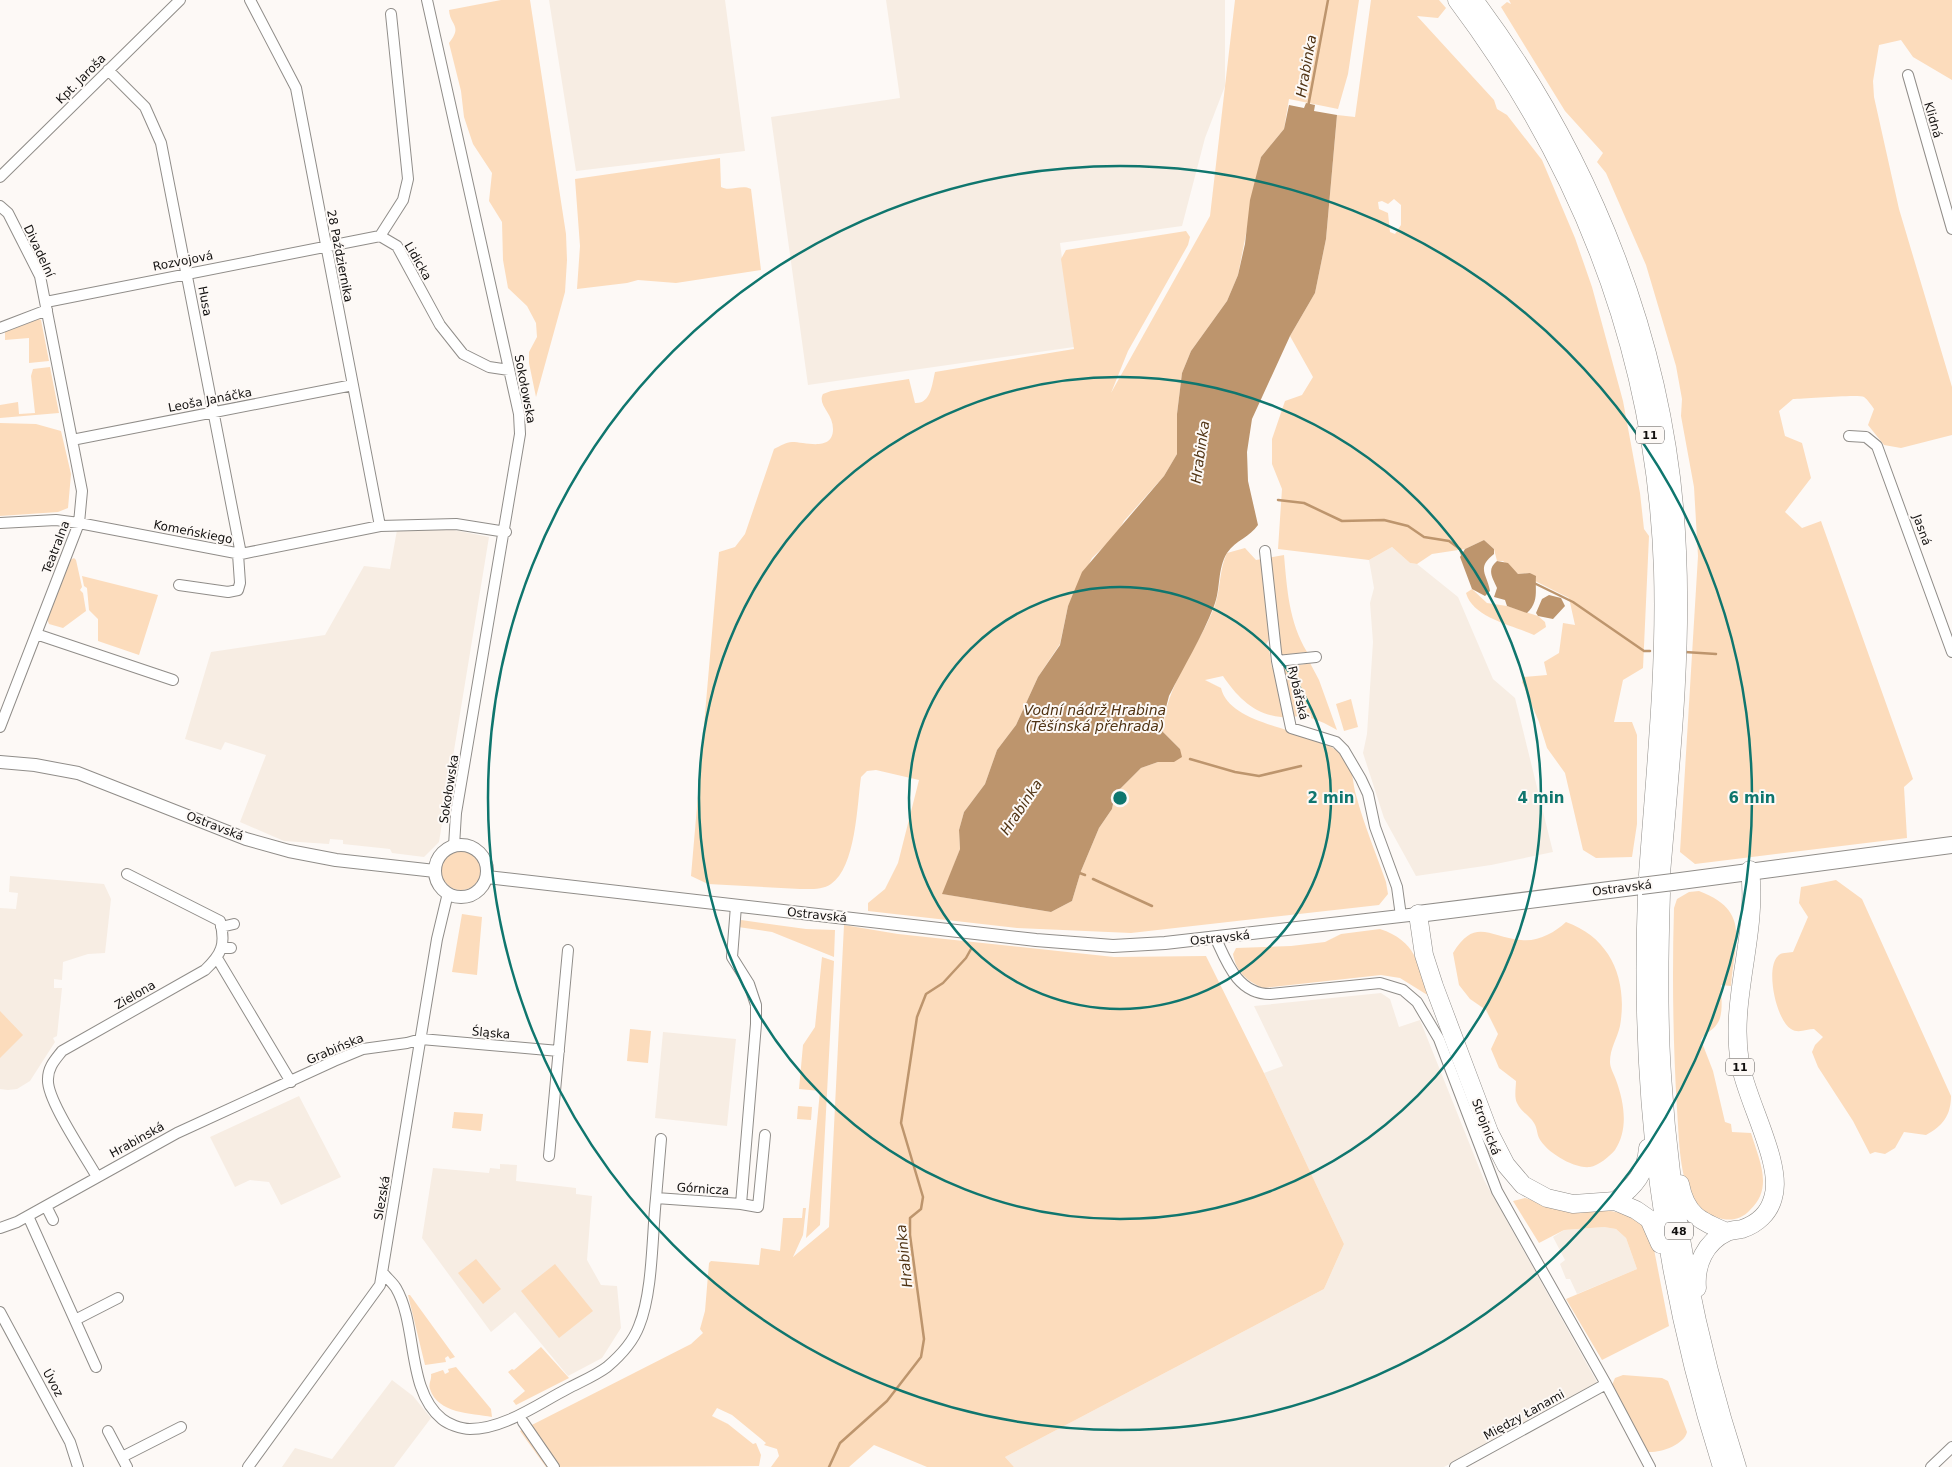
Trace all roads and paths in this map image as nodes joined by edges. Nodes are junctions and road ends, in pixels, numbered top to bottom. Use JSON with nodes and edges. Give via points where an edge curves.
{"nodes":[{"id":1,"x":180,"y":0,"type":"edge"},
{"id":2,"x":250,"y":0,"type":"edge"},
{"id":3,"x":427,"y":0,"type":"edge"},
{"id":4,"x":1456,"y":0,"type":"edge"},
{"id":5,"x":1474,"y":0,"type":"edge"},
{"id":6,"x":391,"y":14,"type":"dead end"},
{"id":7,"x":1486,"y":28,"type":"junction"},
{"id":8,"x":108,"y":70,"type":"junction"},
{"id":9,"x":1908,"y":75,"type":"dead end"},
{"id":10,"x":0,"y":176,"type":"edge"},
{"id":11,"x":0,"y":206,"type":"edge"},
{"id":12,"x":1952,"y":229,"type":"edge"},
{"id":13,"x":380,"y":236,"type":"junction"},
{"id":14,"x":325,"y":246,"type":"junction"},
{"id":15,"x":186,"y":274,"type":"junction"},
{"id":16,"x":46,"y":306,"type":"junction"},
{"id":17,"x":0,"y":328,"type":"edge"},
{"id":18,"x":509,"y":370,"type":"junction"},
{"id":19,"x":353,"y":385,"type":"junction"},
{"id":20,"x":214,"y":412,"type":"junction"},
{"id":21,"x":1849,"y":436,"type":"dead end"},
{"id":22,"x":72,"y":440,"type":"junction"},
{"id":23,"x":0,"y":523,"type":"edge"},
{"id":24,"x":79,"y":523,"type":"junction"},
{"id":25,"x":380,"y":526,"type":"junction"},
{"id":26,"x":506,"y":532,"type":"junction"},
{"id":27,"x":1265,"y":551,"type":"dead end"},
{"id":28,"x":239,"y":554,"type":"junction"},
{"id":29,"x":179,"y":585,"type":"dead end"},
{"id":30,"x":36,"y":634,"type":"junction"},
{"id":31,"x":1952,"y":652,"type":"edge"},
{"id":32,"x":1316,"y":657,"type":"dead end"},
{"id":33,"x":1277,"y":662,"type":"junction"},
{"id":34,"x":173,"y":680,"type":"dead end"},
{"id":35,"x":0,"y":727,"type":"edge"},
{"id":36,"x":0,"y":762,"type":"edge"},
{"id":37,"x":1952,"y":845,"type":"edge"},
{"id":38,"x":454,"y":846,"type":"junction"},
{"id":39,"x":1750,"y":870,"type":"junction"},
{"id":40,"x":435,"y":871,"type":"junction"},
{"id":41,"x":126,"y":874,"type":"dead end"},
{"id":42,"x":487,"y":877,"type":"junction"},
{"id":43,"x":1655,"y":884,"type":"junction"},
{"id":44,"x":448,"y":893,"type":"junction"},
{"id":45,"x":736,"y":906,"type":"junction"},
{"id":46,"x":1409,"y":915,"type":"junction"},
{"id":47,"x":234,"y":924,"type":"dead end"},
{"id":48,"x":221,"y":927,"type":"junction"},
{"id":49,"x":1216,"y":939,"type":"junction"},
{"id":50,"x":568,"y":950,"type":"dead end"},
{"id":51,"x":223,"y":952,"type":"junction"},
{"id":52,"x":1644,"y":961,"type":"joint"},
{"id":53,"x":421,"y":1039,"type":"junction"},
{"id":54,"x":559,"y":1052,"type":"junction"},
{"id":55,"x":291,"y":1082,"type":"junction"},
{"id":56,"x":1658,"y":1123,"type":"junction"},
{"id":57,"x":765,"y":1135,"type":"dead end"},
{"id":58,"x":661,"y":1139,"type":"dead end"},
{"id":59,"x":549,"y":1156,"type":"dead end"},
{"id":60,"x":97,"y":1177,"type":"junction"},
{"id":61,"x":656,"y":1198,"type":"junction"},
{"id":62,"x":1615,"y":1201,"type":"junction"},
{"id":63,"x":741,"y":1204,"type":"junction"},
{"id":64,"x":46,"y":1206,"type":"junction"},
{"id":65,"x":28,"y":1216,"type":"junction"},
{"id":66,"x":53,"y":1220,"type":"dead end"},
{"id":67,"x":0,"y":1228,"type":"edge"},
{"id":68,"x":1728,"y":1232,"type":"junction"},
{"id":69,"x":384,"y":1274,"type":"junction"},
{"id":70,"x":118,"y":1298,"type":"dead end"},
{"id":71,"x":1678,"y":1307,"type":"junction"},
{"id":72,"x":0,"y":1312,"type":"edge"},
{"id":73,"x":75,"y":1320,"type":"junction"},
{"id":74,"x":1701,"y":1338,"type":"junction"},
{"id":75,"x":96,"y":1367,"type":"dead end"},
{"id":76,"x":1606,"y":1384,"type":"junction"},
{"id":77,"x":523,"y":1422,"type":"dead end"},
{"id":78,"x":181,"y":1427,"type":"dead end"},
{"id":79,"x":108,"y":1431,"type":"dead end"},
{"id":80,"x":1952,"y":1447,"type":"edge"},
{"id":81,"x":122,"y":1457,"type":"junction"},
{"id":82,"x":78,"y":1467,"type":"edge"},
{"id":83,"x":127,"y":1467,"type":"edge"},
{"id":84,"x":248,"y":1467,"type":"edge"},
{"id":85,"x":554,"y":1467,"type":"edge"},
{"id":86,"x":1455,"y":1467,"type":"edge"},
{"id":87,"x":1650,"y":1467,"type":"edge"},
{"id":88,"x":1722,"y":1467,"type":"edge"},
{"id":89,"x":1737,"y":1467,"type":"edge"},
{"id":90,"x":1932,"y":1467,"type":"edge"}],
"edges":[{"from":1,"to":8,"type":"street","name":"Kpt. Jaroša"},
{"from":2,"to":14,"type":"street","name":"28 Października","via":[[296,88]]},
{"from":3,"to":18,"type":"street","name":"Sokołowska"},
{"from":4,"to":7,"type":"highway","number":"11"},
{"from":5,"to":7,"type":"highway","number":"11"},
{"from":6,"to":13,"type":"street","via":[[408,179],[402,200]]},
{"from":7,"to":43,"type":"highway","number":"11","via":[[1582,208],[1619,308],[1641,391],[1657,484],[1663,578]]},
{"from":8,"to":10,"type":"street","name":"Kpt. Jaroša"},
{"from":8,"to":15,"type":"street","name":"Husa","via":[[145,107],[161,143]]},
{"from":9,"to":12,"type":"street","name":"Klidná"},
{"from":11,"to":16,"type":"street","name":"Divadelní","via":[[8,213],[40,276]]},
{"from":13,"to":14,"type":"street","name":"Rozvojová"},
{"from":13,"to":18,"type":"street","name":"Lidicka","via":[[397,246],[440,326],[463,354],[489,367]]},
{"from":14,"to":15,"type":"street","name":"Rozvojová"},
{"from":14,"to":19,"type":"street","name":"28 Października"},
{"from":15,"to":16,"type":"street","name":"Rozvojová"},
{"from":15,"to":20,"type":"street","name":"Husa"},
{"from":16,"to":17,"type":"street","name":"Rozvojová"},
{"from":16,"to":22,"type":"street","name":"Teatralna"},
{"from":18,"to":26,"type":"street","name":"Sokołowska","via":[[520,434]]},
{"from":19,"to":20,"type":"street","name":"Leoša Janáčka"},
{"from":19,"to":25,"type":"street","name":"28 Października"},
{"from":20,"to":22,"type":"street","name":"Leoša Janáčka"},
{"from":20,"to":28,"type":"street","name":"Husa"},
{"from":21,"to":31,"type":"street","name":"Jasná","via":[[1866,437],[1876,446]]},
{"from":22,"to":24,"type":"street","name":"Teatralna","via":[[82,491]]},
{"from":23,"to":24,"type":"street","name":"Komeńskiego","via":[[56,520]]},
{"from":24,"to":28,"type":"street","name":"Komeńskiego"},
{"from":24,"to":30,"type":"street","name":"Teatralna"},
{"from":25,"to":26,"type":"street","name":"Komeńskiego","via":[[456,524]]},
{"from":25,"to":28,"type":"street","name":"Komeńskiego"},
{"from":26,"to":38,"type":"street","name":"Sokołowska","via":[[456,813]]},
{"from":27,"to":33,"type":"street","name":"Rybářská"},
{"from":28,"to":29,"type":"street","name":"Husa","via":[[238,590],[228,592]]},
{"from":30,"to":34,"type":"street"},
{"from":30,"to":35,"type":"street","name":"Teatralna"},
{"from":32,"to":33,"type":"street"},
{"from":33,"to":46,"type":"street","name":"Rybářská","via":[[1291,728],[1336,742],[1365,786],[1375,828]]},
{"from":36,"to":40,"type":"street","name":"Ostravská","via":[[78,773],[246,839],[288,851]]},
{"from":37,"to":39,"type":"main road","name":"Ostravská"},
{"from":38,"to":40,"type":"street","via":[[439,857]]},
{"from":38,"to":42,"type":"street","via":[[466,845],[478,851],[486,861]]},
{"from":39,"to":43,"type":"main road","name":"Ostravská"},
{"from":39,"to":68,"type":"highway","number":"11","via":[[1750,923],[1738,1022],[1738,1055],[1776,1185],[1770,1206],[1762,1218]]},
{"from":40,"to":44,"type":"street","via":[[439,884]]},
{"from":41,"to":48,"type":"street","via":[[220,922]]},
{"from":42,"to":44,"type":"street","via":[[472,895],[460,897]]},
{"from":42,"to":45,"type":"street","name":"Ostravská"},
{"from":43,"to":46,"type":"main road","name":"Ostravská"},
{"from":43,"to":52,"type":"highway","number":"11"},
{"from":43,"to":56,"type":"highway","number":"11","via":[[1660,1029]]},
{"from":44,"to":53,"type":"street","name":"Slezská","via":[[437,938]]},
{"from":45,"to":49,"type":"street","name":"Ostravská","via":[[1113,946]]},
{"from":45,"to":63,"type":"street","name":"Górnicza","via":[[732,957],[749,984],[756,1005]]},
{"from":46,"to":49,"type":"street","name":"Ostravská"},
{"from":46,"to":62,"type":"highway","via":[[1489,1132],[1506,1165],[1523,1185],[1547,1198],[1574,1204]]},
{"from":47,"to":48,"type":"street"},
{"from":48,"to":51,"type":"street"},
{"from":49,"to":76,"type":"street","name":"Strojnická","via":[[1230,968],[1245,987],[1254,992],[1270,994],[1380,984],[1403,990],[1417,1002],[1439,1039],[1497,1191]]},
{"from":50,"to":54,"type":"street"},
{"from":51,"to":55,"type":"street"},
{"from":51,"to":60,"type":"street","name":"Zielona","via":[[205,970],[62,1051],[51,1065],[48,1077],[54,1101]]},
{"from":52,"to":56,"type":"highway","number":"48","via":[[1645,1033]]},
{"from":53,"to":54,"type":"street","name":"Śląska"},
{"from":53,"to":55,"type":"street","name":"Grabińska","via":[[363,1049]]},
{"from":53,"to":69,"type":"street","name":"Slezská"},
{"from":54,"to":59,"type":"street"},
{"from":55,"to":60,"type":"street","name":"Hrabinská","via":[[177,1133]]},
{"from":56,"to":62,"type":"highway","number":"11","via":[[1643,1173],[1634,1186]]},
{"from":56,"to":68,"type":"highway","number":"11","via":[[1684,1201],[1695,1216]]},
{"from":56,"to":71,"type":"highway","number":"48","via":[[1664,1226]]},
{"from":56,"to":74,"type":"highway","number":"48"},
{"from":57,"to":63,"type":"street","via":[[758,1207]]},
{"from":58,"to":61,"type":"street"},
{"from":60,"to":64,"type":"street","name":"Hrabinská"},
{"from":61,"to":63,"type":"street","name":"Górnicza"},
{"from":61,"to":69,"type":"street","via":[[647,1294],[639,1326],[630,1342],[606,1368],[504,1421],[484,1428],[468,1430],[457,1427],[442,1419],[430,1405],[422,1390],[396,1288]]},
{"from":62,"to":71,"type":"highway","via":[[1643,1214],[1653,1226]]},
{"from":64,"to":65,"type":"street","name":"Hrabinská"},
{"from":64,"to":66,"type":"street"},
{"from":65,"to":67,"type":"street","name":"Hrabinská"},
{"from":65,"to":73,"type":"street"},
{"from":68,"to":74,"type":"highway","via":[[1710,1245],[1698,1265],[1696,1280]]},
{"from":69,"to":84,"type":"street","name":"Slezská","via":[[373,1296]]},
{"from":70,"to":73,"type":"street"},
{"from":71,"to":88,"type":"highway","number":"48","via":[[1700,1397]]},
{"from":72,"to":82,"type":"street","name":"Úvoz","via":[[70,1442]]},
{"from":73,"to":75,"type":"street"},
{"from":74,"to":89,"type":"highway","number":"48"},
{"from":76,"to":86,"type":"street","name":"Między Łanami"},
{"from":76,"to":87,"type":"street","name":"Strojnická"},
{"from":77,"to":85,"type":"street"},
{"from":78,"to":81,"type":"street"},
{"from":79,"to":81,"type":"street"},
{"from":80,"to":90,"type":"street"},
{"from":81,"to":83,"type":"street"}]}
